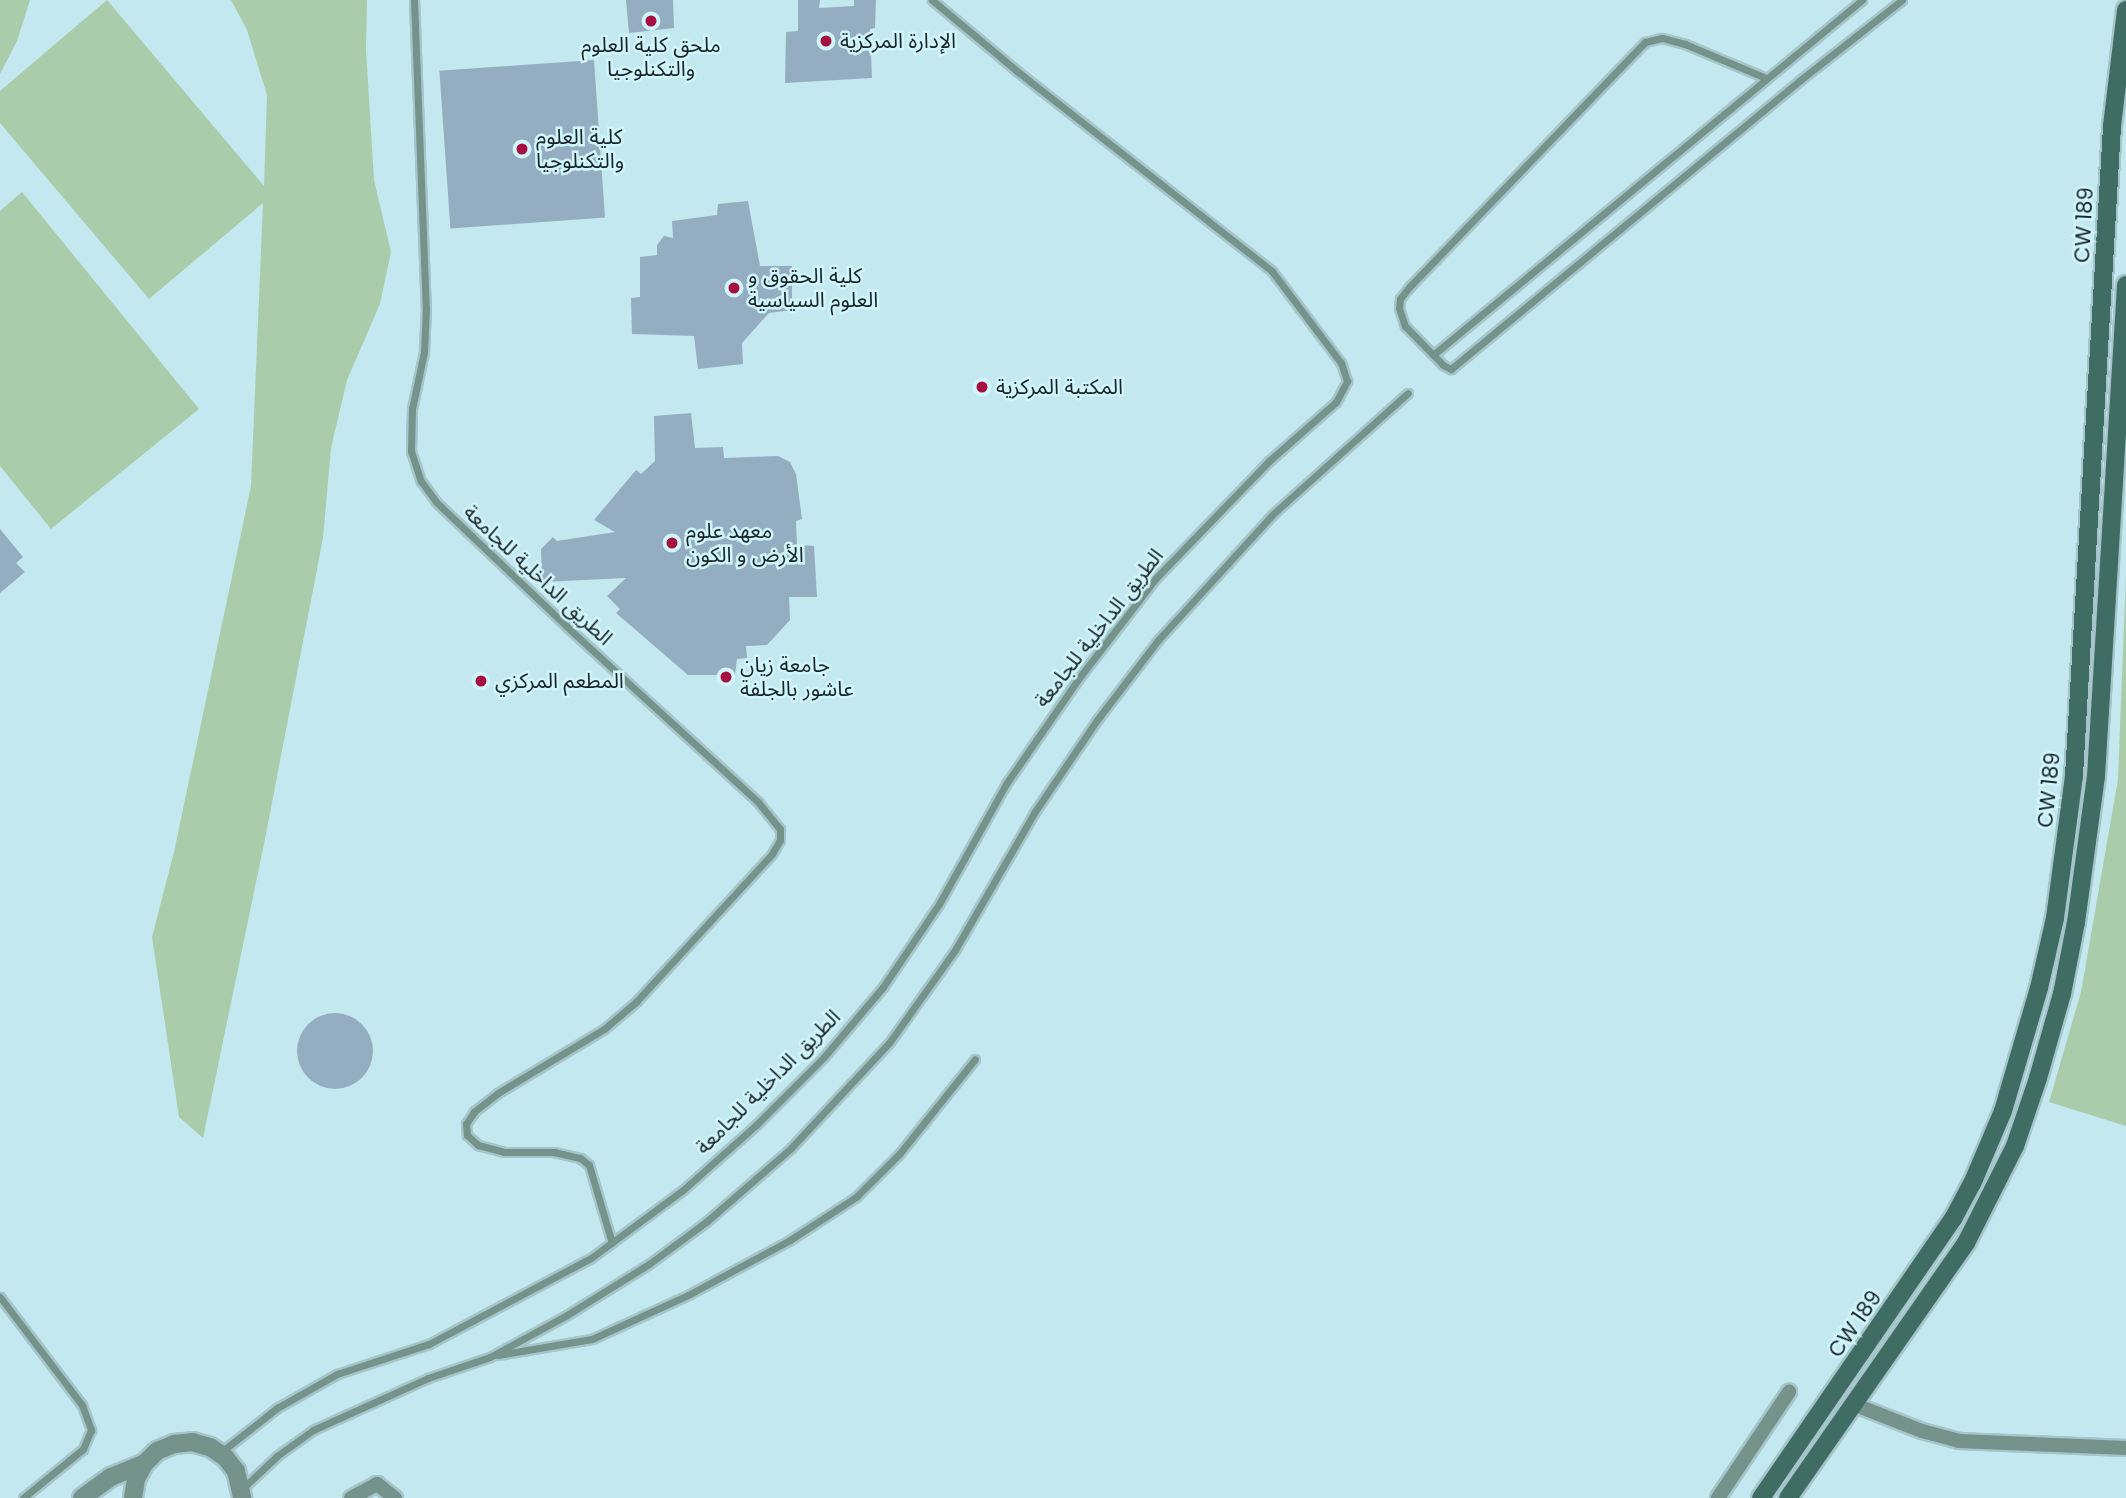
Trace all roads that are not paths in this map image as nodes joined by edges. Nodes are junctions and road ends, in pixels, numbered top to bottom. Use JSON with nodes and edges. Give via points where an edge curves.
{"nodes":[{"id":1,"x":414,"y":0,"type":"edge"},
{"id":2,"x":932,"y":0,"type":"edge"},
{"id":3,"x":1862,"y":0,"type":"edge"},
{"id":4,"x":1902,"y":0,"type":"edge"},
{"id":5,"x":2126,"y":10,"type":"edge"},
{"id":6,"x":1766,"y":78,"type":"junction"},
{"id":7,"x":2126,"y":285,"type":"edge"},
{"id":8,"x":1433,"y":355,"type":"junction"},
{"id":9,"x":1408,"y":393,"type":"dead end"},
{"id":10,"x":975,"y":1059,"type":"dead end"},
{"id":11,"x":612,"y":1243,"type":"junction"},
{"id":12,"x":0,"y":1297,"type":"edge"},
{"id":13,"x":490,"y":1357,"type":"junction"},
{"id":14,"x":1789,"y":1392,"type":"dead end"},
{"id":15,"x":1853,"y":1404,"type":"junction"},
{"id":16,"x":2126,"y":1448,"type":"edge"},
{"id":17,"x":220,"y":1453,"type":"junction"},
{"id":18,"x":144,"y":1464,"type":"junction"},
{"id":19,"x":242,"y":1494,"type":"edge"},
{"id":20,"x":23,"y":1498,"type":"edge"},
{"id":21,"x":82,"y":1498,"type":"edge"},
{"id":22,"x":133,"y":1498,"type":"edge"},
{"id":23,"x":351,"y":1498,"type":"edge"},
{"id":24,"x":395,"y":1498,"type":"edge"},
{"id":25,"x":1718,"y":1498,"type":"edge"},
{"id":26,"x":1760,"y":1498,"type":"edge"},
{"id":27,"x":1788,"y":1498,"type":"edge"}],
"edges":[{"from":1,"to":11,"type":"lane","name":"الطريق الداخلية للجامعة","via":[[426,308],[411,451],[421,481],[436,502],[546,607],[758,802],[780,830],[772,854],[637,1001],[604,1028],[498,1093],[466,1124],[467,1135],[478,1145],[504,1152],[554,1152],[589,1165]]},
{"from":2,"to":11,"type":"lane","name":"الطريق الداخلية للجامعة","via":[[1272,271],[1341,363],[1347,381],[1336,402],[1269,461],[1156,578],[1094,658],[1006,785],[939,904],[883,987],[824,1057],[756,1125]]},
{"from":3,"to":6,"type":"lane"},
{"from":4,"to":8,"type":"lane","via":[[1456,366],[1448,368]]},
{"from":5,"to":26,"type":"main road","name":"CW 189","via":[[2112,126],[2074,776],[2039,988],[2003,1111],[1953,1219]]},
{"from":6,"to":8,"type":"lane"},
{"from":6,"to":8,"type":"lane","via":[[1685,44],[1662,38],[1645,42],[1400,299],[1399,314],[1405,326]]},
{"from":7,"to":15,"type":"main road","number":"CW 189","via":[[2096,776],[2062,994],[2028,1113],[1984,1211],[1947,1273]]},
{"from":9,"to":13,"type":"lane","via":[[1273,514],[1159,639],[1034,813],[955,950],[889,1043],[848,1090],[791,1148],[706,1222],[614,1286]]},
{"from":10,"to":13,"type":"lane","via":[[900,1153],[864,1188],[790,1240],[688,1295],[592,1339]]},
{"from":11,"to":17,"type":"lane","name":"الطريق الداخلية للجامعة","via":[[429,1344],[337,1374],[277,1408]]},
{"from":12,"to":20,"type":"lane","via":[[82,1405],[91,1430],[83,1449]]},
{"from":13,"to":19,"type":"lane","via":[[428,1378],[313,1430],[277,1456]]},
{"from":14,"to":25,"type":"street"},
{"from":15,"to":16,"type":"street","via":[[1922,1432],[1959,1441]]},
{"from":15,"to":27,"type":"main road","number":"CW 189"},
{"from":17,"to":18,"type":"street","via":[[192,1442],[174,1444],[157,1451]]},
{"from":17,"to":19,"type":"street","via":[[236,1471]]},
{"from":18,"to":21,"type":"street","via":[[111,1478]]},
{"from":18,"to":22,"type":"street"},
{"from":23,"to":24,"type":"street","via":[[372,1485]]}]}
